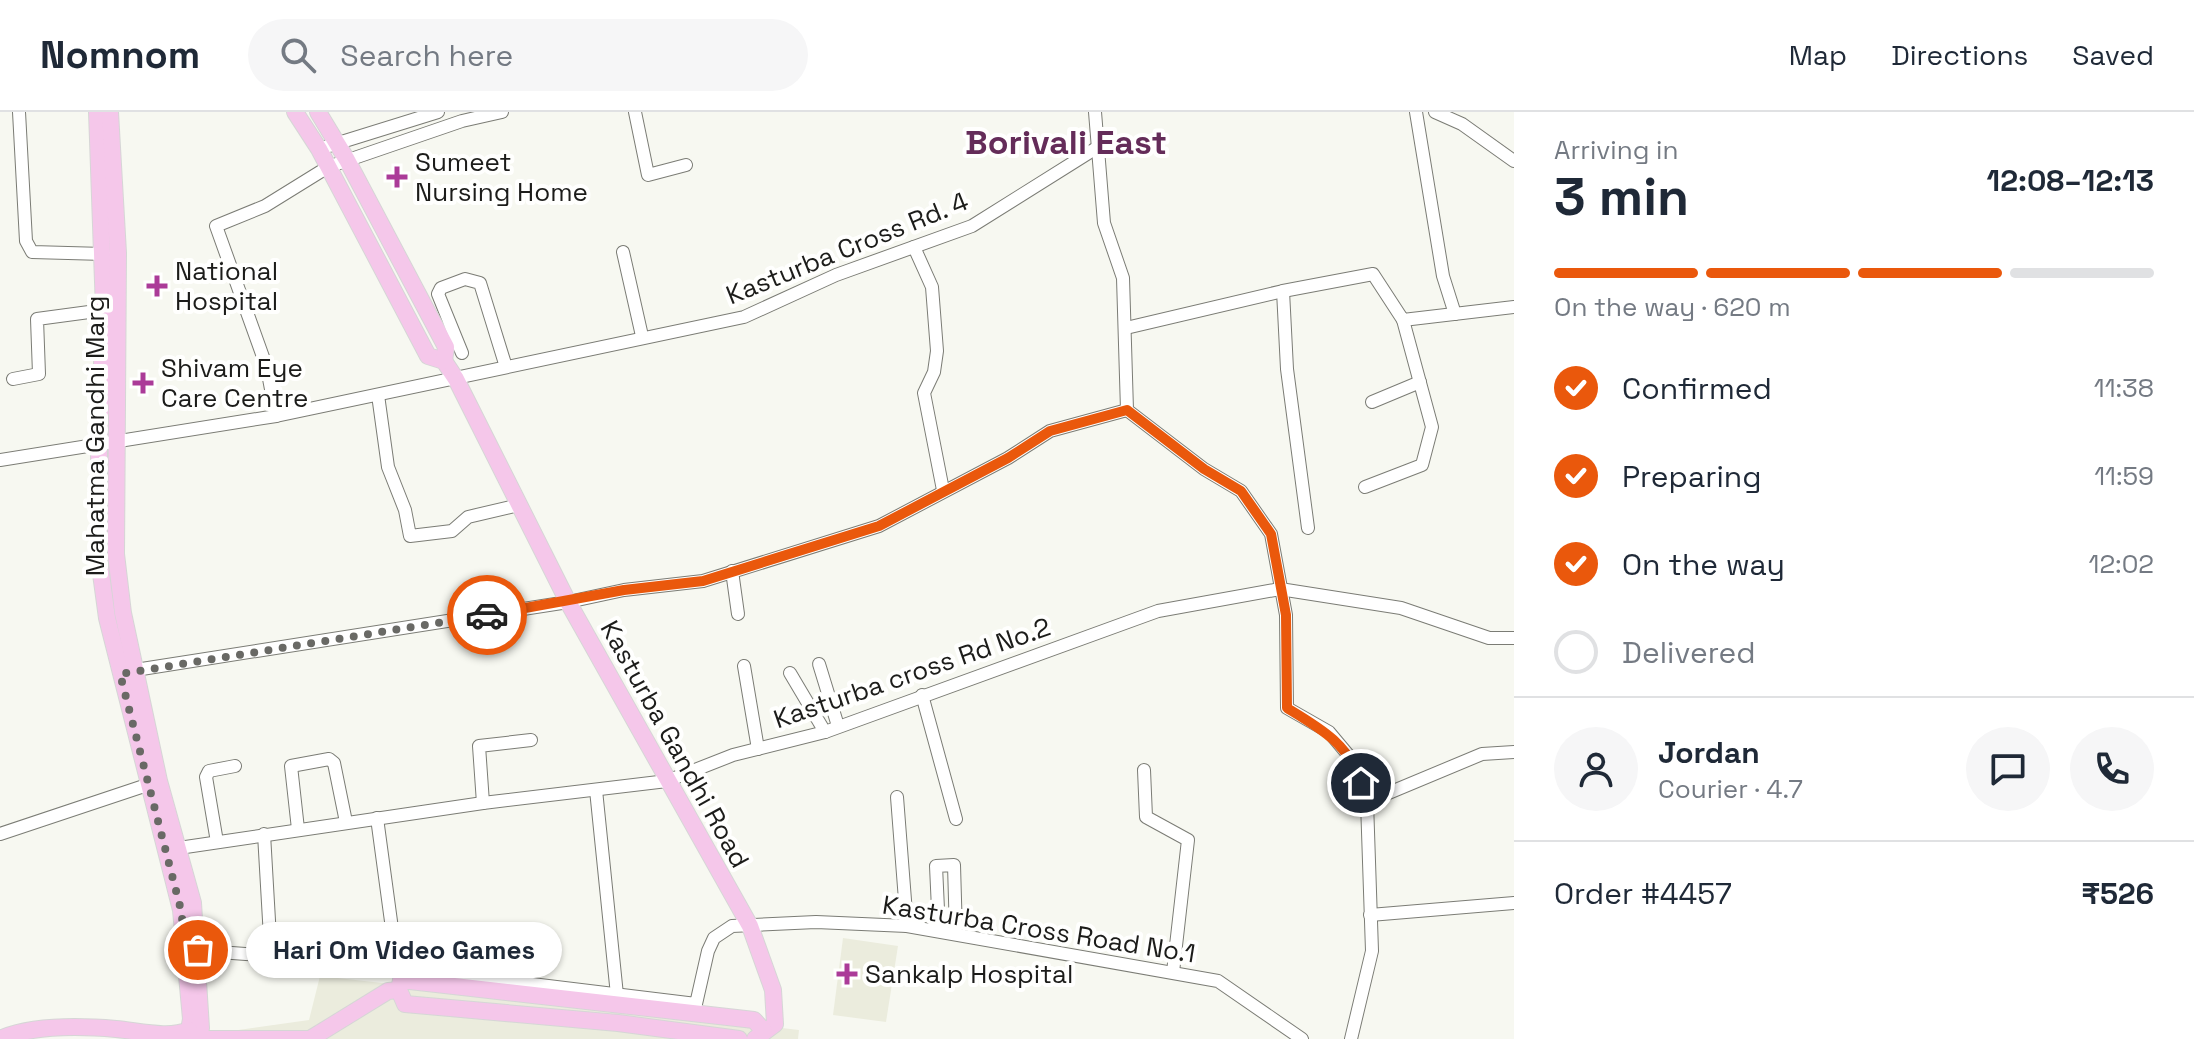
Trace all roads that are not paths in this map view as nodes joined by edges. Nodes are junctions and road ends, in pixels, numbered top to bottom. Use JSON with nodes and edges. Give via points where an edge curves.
{"nodes":[{"id":1,"x":19,"y":112,"type":"edge"},
{"id":2,"x":97,"y":112,"type":"edge"},
{"id":3,"x":110,"y":112,"type":"edge"},
{"id":4,"x":295,"y":112,"type":"edge"},
{"id":5,"x":318,"y":112,"type":"edge"},
{"id":6,"x":438,"y":112,"type":"edge"},
{"id":7,"x":502,"y":112,"type":"edge"},
{"id":8,"x":635,"y":112,"type":"edge"},
{"id":9,"x":1095,"y":112,"type":"edge"},
{"id":10,"x":1416,"y":112,"type":"edge"},
{"id":11,"x":1435,"y":112,"type":"edge"},
{"id":12,"x":337,"y":142,"type":"junction"},
{"id":13,"x":1098,"y":147,"type":"junction"},
{"id":14,"x":319,"y":149,"type":"junction"},
{"id":15,"x":347,"y":160,"type":"junction"},
{"id":16,"x":1514,"y":161,"type":"edge"},
{"id":17,"x":686,"y":165,"type":"dead end"},
{"id":18,"x":328,"y":167,"type":"junction"},
{"id":19,"x":914,"y":247,"type":"junction"},
{"id":20,"x":623,"y":252,"type":"dead end"},
{"id":21,"x":104,"y":254,"type":"junction"},
{"id":22,"x":1283,"y":291,"type":"junction"},
{"id":23,"x":1514,"y":307,"type":"edge"},
{"id":24,"x":104,"y":310,"type":"junction"},
{"id":25,"x":1455,"y":314,"type":"junction"},
{"id":26,"x":1403,"y":320,"type":"junction"},
{"id":27,"x":1126,"y":328,"type":"junction"},
{"id":28,"x":642,"y":336,"type":"junction"},
{"id":29,"x":462,"y":353,"type":"dead end"},
{"id":30,"x":444,"y":361,"type":"junction"},
{"id":31,"x":506,"y":367,"type":"junction"},
{"id":32,"x":13,"y":379,"type":"dead end"},
{"id":33,"x":456,"y":379,"type":"junction"},
{"id":34,"x":1420,"y":382,"type":"junction"},
{"id":35,"x":378,"y":395,"type":"junction"},
{"id":36,"x":1372,"y":402,"type":"dead end"},
{"id":37,"x":1127,"y":410,"type":"junction"},
{"id":38,"x":276,"y":416,"type":"junction"},
{"id":39,"x":106,"y":444,"type":"junction"},
{"id":40,"x":0,"y":460,"type":"edge"},
{"id":41,"x":1365,"y":487,"type":"dead end"},
{"id":42,"x":943,"y":490,"type":"junction"},
{"id":43,"x":519,"y":505,"type":"junction"},
{"id":44,"x":1308,"y":528,"type":"dead end"},
{"id":45,"x":732,"y":571,"type":"junction"},
{"id":46,"x":1280,"y":589,"type":"junction"},
{"id":47,"x":568,"y":602,"type":"junction"},
{"id":48,"x":738,"y":614,"type":"dead end"},
{"id":49,"x":1514,"y":638,"type":"edge"},
{"id":50,"x":819,"y":664,"type":"dead end"},
{"id":51,"x":744,"y":666,"type":"dead end"},
{"id":52,"x":127,"y":672,"type":"junction"},
{"id":53,"x":790,"y":673,"type":"dead end"},
{"id":54,"x":922,"y":695,"type":"junction"},
{"id":55,"x":838,"y":726,"type":"junction"},
{"id":56,"x":825,"y":732,"type":"junction"},
{"id":57,"x":531,"y":740,"type":"dead end"},
{"id":58,"x":758,"y":749,"type":"junction"},
{"id":59,"x":1514,"y":752,"type":"edge"},
{"id":60,"x":235,"y":766,"type":"dead end"},
{"id":61,"x":1144,"y":770,"type":"dead end"},
{"id":62,"x":667,"y":781,"type":"junction"},
{"id":63,"x":153,"y":783,"type":"junction"},
{"id":64,"x":596,"y":790,"type":"junction"},
{"id":65,"x":897,"y":797,"type":"dead end"},
{"id":66,"x":1367,"y":802,"type":"junction"},
{"id":67,"x":483,"y":803,"type":"junction"},
{"id":68,"x":377,"y":818,"type":"junction"},
{"id":69,"x":956,"y":819,"type":"dead end"},
{"id":70,"x":346,"y":822,"type":"junction"},
{"id":71,"x":298,"y":829,"type":"junction"},
{"id":72,"x":0,"y":834,"type":"edge"},
{"id":73,"x":264,"y":834,"type":"junction"},
{"id":74,"x":217,"y":842,"type":"junction"},
{"id":75,"x":172,"y":849,"type":"junction"},
{"id":76,"x":1514,"y":903,"type":"edge"},
{"id":77,"x":1370,"y":915,"type":"junction"},
{"id":78,"x":750,"y":926,"type":"junction"},
{"id":79,"x":907,"y":926,"type":"junction"},
{"id":80,"x":939,"y":931,"type":"junction"},
{"id":81,"x":956,"y":934,"type":"junction"},
{"id":82,"x":192,"y":950,"type":"junction"},
{"id":83,"x":271,"y":955,"type":"junction"},
{"id":84,"x":1173,"y":972,"type":"junction"},
{"id":85,"x":399,"y":979,"type":"junction"},
{"id":86,"x":617,"y":995,"type":"junction"},
{"id":87,"x":114,"y":1034,"type":"edge"},
{"id":88,"x":194,"y":1035,"type":"edge"},
{"id":89,"x":759,"y":1035,"type":"edge"},
{"id":90,"x":9,"y":1037,"type":"edge"},
{"id":91,"x":739,"y":1039,"type":"edge"},
{"id":92,"x":1302,"y":1039,"type":"edge"},
{"id":93,"x":1351,"y":1039,"type":"edge"}],
"edges":[{"from":1,"to":21,"type":"street","via":[[26,241],[32,252]]},
{"from":2,"to":21,"type":"main road"},
{"from":3,"to":39,"type":"main road","name":"Mahatma Gandhi Marg","via":[[118,253]]},
{"from":4,"to":14,"type":"main road","name":"Kasturba Gandhi Road"},
{"from":5,"to":12,"type":"main road"},
{"from":6,"to":12,"type":"street"},
{"from":7,"to":15,"type":"street"},
{"from":8,"to":17,"type":"street","via":[[648,175]]},
{"from":9,"to":13,"type":"street"},
{"from":10,"to":25,"type":"street","via":[[1443,276]]},
{"from":11,"to":16,"type":"street","via":[[1462,124]]},
{"from":12,"to":14,"type":"street"},
{"from":12,"to":15,"type":"main road"},
{"from":13,"to":19,"type":"street","name":"Kasturba Cross Rd. 4","via":[[972,226]]},
{"from":13,"to":27,"type":"street","via":[[1104,223],[1123,278]]},
{"from":14,"to":18,"type":"main road","name":"Kasturba Gandhi Road"},
{"from":15,"to":18,"type":"street"},
{"from":15,"to":30,"type":"main road","via":[[446,347]]},
{"from":18,"to":30,"type":"main road","name":"Kasturba Gandhi Road","via":[[428,356]]},
{"from":18,"to":38,"type":"street","via":[[265,206],[216,226],[267,368]]},
{"from":19,"to":28,"type":"street","name":"Kasturba Cross Rd. 4","via":[[744,317]]},
{"from":19,"to":42,"type":"street","via":[[932,287],[937,351],[924,393]]},
{"from":20,"to":28,"type":"street"},
{"from":21,"to":24,"type":"main road"},
{"from":22,"to":26,"type":"street","via":[[1373,274]]},
{"from":22,"to":27,"type":"street"},
{"from":22,"to":44,"type":"street","via":[[1287,369]]},
{"from":23,"to":25,"type":"street"},
{"from":24,"to":32,"type":"street","via":[[37,319],[40,370],[35,376]]},
{"from":24,"to":39,"type":"main road"},
{"from":25,"to":26,"type":"street"},
{"from":26,"to":34,"type":"street"},
{"from":27,"to":37,"type":"street"},
{"from":28,"to":31,"type":"street","name":"Kasturba Cross Rd. 4"},
{"from":29,"to":31,"type":"street","via":[[438,294],[441,288],[471,279],[480,283]]},
{"from":30,"to":33,"type":"main road","name":"Kasturba Gandhi Road"},
{"from":31,"to":33,"type":"street","name":"Kasturba Cross Rd. 4"},
{"from":33,"to":35,"type":"street","name":"Kasturba Cross Rd. 4"},
{"from":33,"to":43,"type":"main road","name":"Kasturba Gandhi Road"},
{"from":34,"to":36,"type":"street"},
{"from":34,"to":41,"type":"street","via":[[1432,427],[1422,465]]},
{"from":35,"to":38,"type":"street","name":"Kasturba Cross Rd. 4"},
{"from":35,"to":43,"type":"street","via":[[388,467],[410,536],[452,531],[468,517]]},
{"from":37,"to":42,"type":"street","via":[[1050,431]]},
{"from":37,"to":46,"type":"street","via":[[1241,491],[1271,534]]},
{"from":38,"to":39,"type":"street","name":"Kasturba Cross Rd. 4"},
{"from":39,"to":40,"type":"street","name":"Kasturba Cross Rd. 4"},
{"from":39,"to":52,"type":"main road","via":[[99,559],[107,618]]},
{"from":42,"to":45,"type":"street","via":[[879,526]]},
{"from":43,"to":47,"type":"main road","name":"Kasturba Gandhi Road"},
{"from":45,"to":47,"type":"street","via":[[703,581]]},
{"from":45,"to":48,"type":"street"},
{"from":46,"to":49,"type":"street","name":"Kasturba cross Rd No.2","via":[[1401,608],[1489,638]]},
{"from":46,"to":54,"type":"street","name":"Kasturba cross Rd No.2","via":[[1158,611]]},
{"from":46,"to":66,"type":"street","via":[[1286,615],[1287,708],[1329,732],[1355,763]]},
{"from":47,"to":52,"type":"street"},
{"from":47,"to":62,"type":"main road","name":"Kasturba Gandhi Road"},
{"from":50,"to":55,"type":"street"},
{"from":51,"to":58,"type":"street"},
{"from":52,"to":63,"type":"main road"},
{"from":53,"to":56,"type":"street"},
{"from":54,"to":55,"type":"street","name":"Kasturba cross Rd No.2"},
{"from":54,"to":69,"type":"street"},
{"from":55,"to":56,"type":"street","name":"Kasturba cross Rd No.2"},
{"from":56,"to":58,"type":"street","name":"Kasturba cross Rd No.2"},
{"from":57,"to":67,"type":"street","via":[[479,746]]},
{"from":58,"to":62,"type":"street","name":"Kasturba cross Rd No.2"},
{"from":59,"to":66,"type":"street","via":[[1482,754]]},
{"from":60,"to":74,"type":"street","via":[[209,771],[206,777]]},
{"from":61,"to":84,"type":"street","via":[[1146,817],[1188,840]]},
{"from":62,"to":64,"type":"street","name":"Kasturba cross Rd No.2"},
{"from":62,"to":78,"type":"main road","name":"Kasturba Gandhi Road"},
{"from":63,"to":72,"type":"street"},
{"from":63,"to":75,"type":"main road"},
{"from":64,"to":67,"type":"street","name":"Kasturba cross Rd No.2"},
{"from":64,"to":86,"type":"street"},
{"from":65,"to":79,"type":"street"},
{"from":66,"to":77,"type":"street"},
{"from":67,"to":68,"type":"street","name":"Kasturba cross Rd No.2"},
{"from":68,"to":70,"type":"street","name":"Kasturba cross Rd No.2"},
{"from":68,"to":85,"type":"street"},
{"from":70,"to":71,"type":"street","name":"Kasturba cross Rd No.2"},
{"from":70,"to":71,"type":"street","via":[[329,759],[291,766]]},
{"from":71,"to":73,"type":"street","name":"Kasturba cross Rd No.2"},
{"from":73,"to":74,"type":"street","name":"Kasturba cross Rd No.2"},
{"from":73,"to":83,"type":"street"},
{"from":74,"to":75,"type":"street","name":"Kasturba cross Rd No.2"},
{"from":75,"to":82,"type":"main road"},
{"from":76,"to":77,"type":"street"},
{"from":77,"to":93,"type":"street","via":[[1372,951]]},
{"from":78,"to":79,"type":"street","name":"Kasturba Cross Road No.1"},
{"from":78,"to":86,"type":"street","name":"Kasturba Cross Road No.1","via":[[732,926],[714,938],[696,1004]]},
{"from":78,"to":89,"type":"main road","name":"Kasturba Gandhi Road","via":[[776,1004],[775,1024]]},
{"from":79,"to":80,"type":"street","name":"Kasturba Cross Road No.1"},
{"from":80,"to":81,"type":"street","name":"Kasturba Cross Road No.1"},
{"from":80,"to":81,"type":"street","via":[[936,866],[954,865]]},
{"from":81,"to":84,"type":"street","name":"Kasturba Cross Road No.1"},
{"from":82,"to":83,"type":"street"},
{"from":82,"to":88,"type":"main road","via":[[201,1028]]},
{"from":83,"to":85,"type":"street"},
{"from":84,"to":92,"type":"street","name":"Kasturba Cross Road No.1","via":[[1218,981]]},
{"from":85,"to":86,"type":"street","via":[[539,983]]},
{"from":85,"to":88,"type":"main road","via":[[310,1039]]},
{"from":85,"to":89,"type":"main road","name":"Kasturba Gandhi Road","via":[[754,1020]]},
{"from":85,"to":91,"type":"main road","via":[[405,1004]]},
{"from":87,"to":88,"type":"main road"},
{"from":87,"to":90,"type":"main road"}]}
